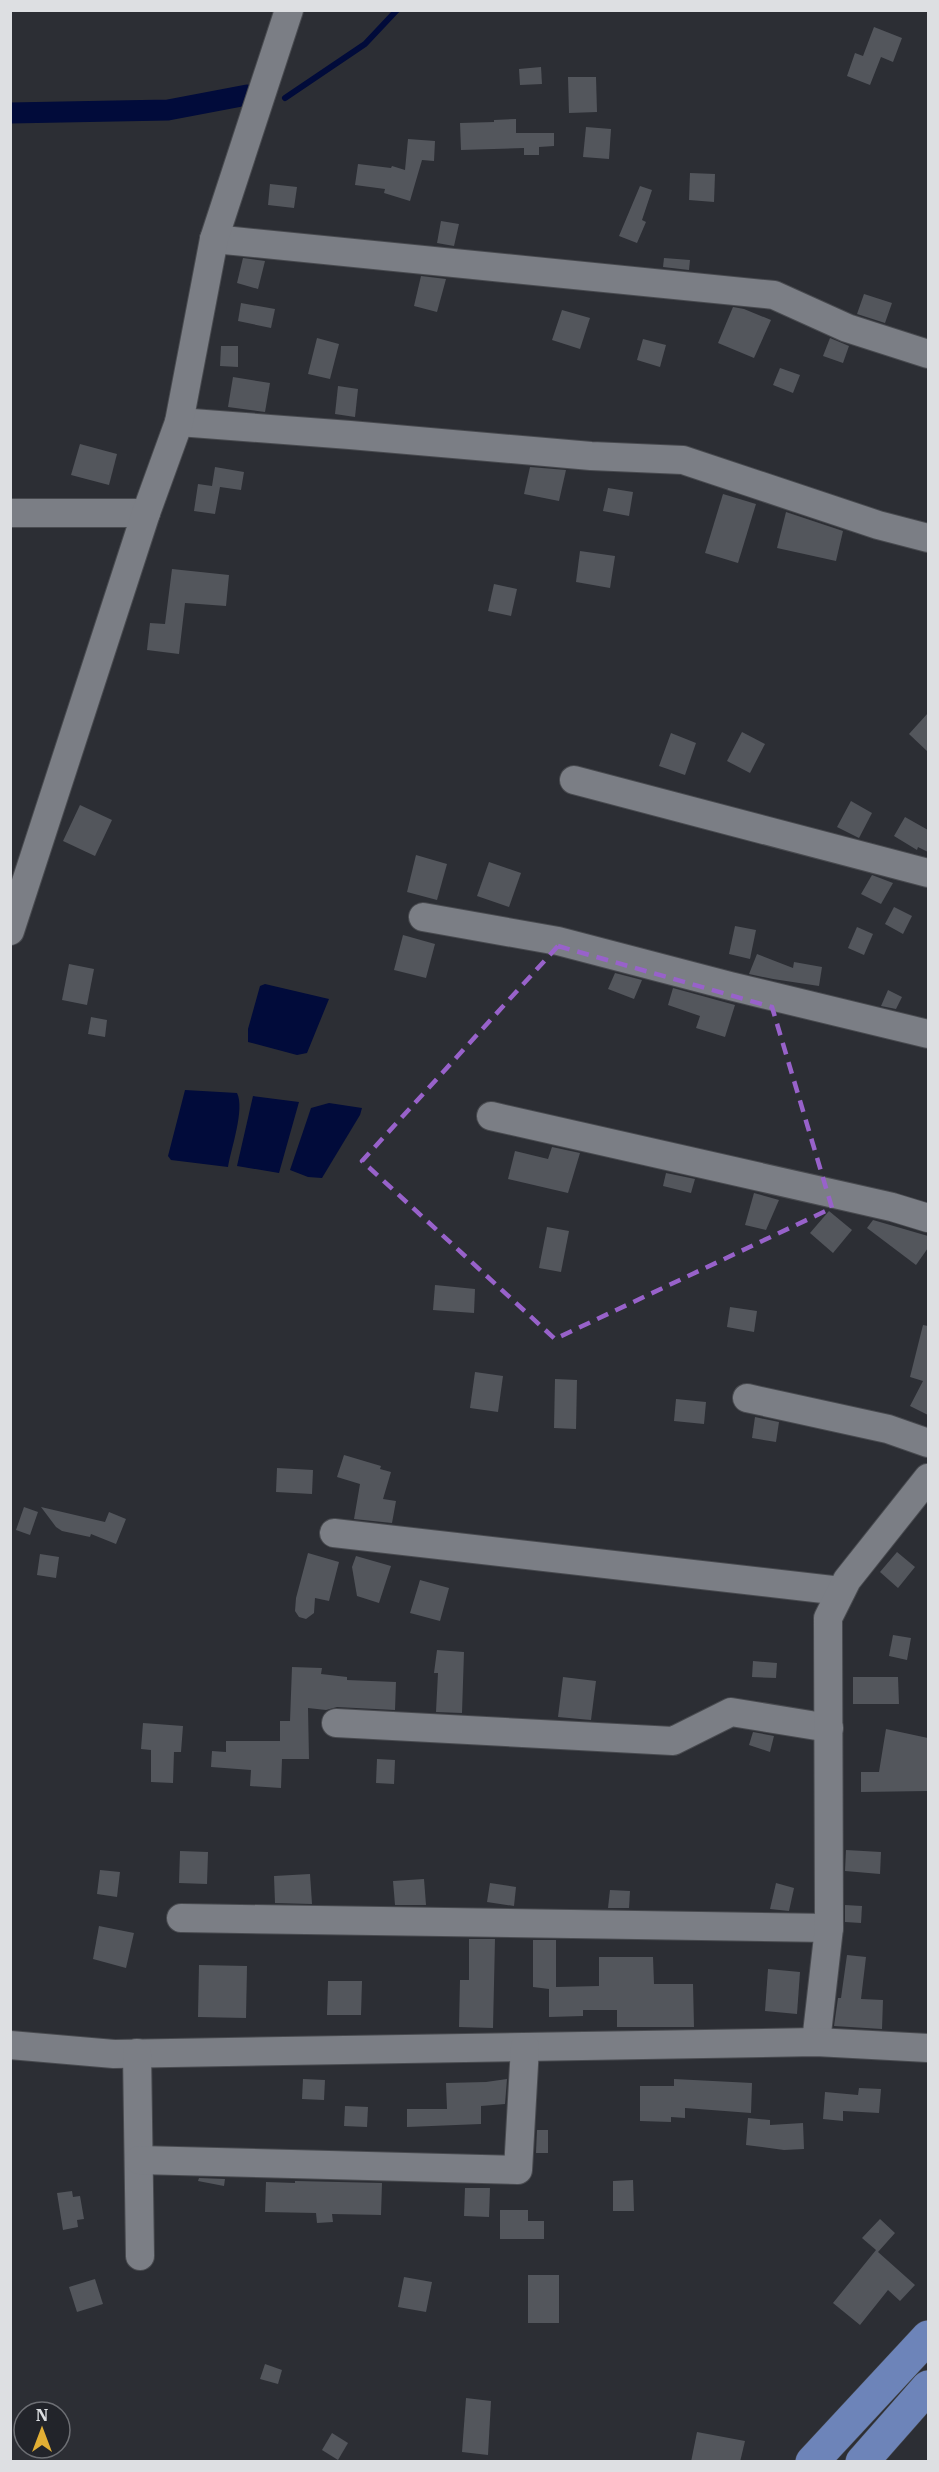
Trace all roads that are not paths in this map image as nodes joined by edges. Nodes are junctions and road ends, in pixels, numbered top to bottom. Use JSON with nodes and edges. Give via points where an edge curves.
{"nodes":[{"id":1,"x":289,"y":10,"type":"edge"},
{"id":2,"x":214,"y":239,"type":"junction"},
{"id":3,"x":928,"y":354,"type":"edge"},
{"id":4,"x":179,"y":422,"type":"junction"},
{"id":5,"x":10,"y":513,"type":"edge"},
{"id":6,"x":146,"y":513,"type":"junction"},
{"id":7,"x":928,"y":538,"type":"edge"},
{"id":8,"x":574,"y":780,"type":"dead end"},
{"id":9,"x":928,"y":873,"type":"edge"},
{"id":10,"x":423,"y":917,"type":"dead end"},
{"id":11,"x":10,"y":931,"type":"edge"},
{"id":12,"x":928,"y":1034,"type":"edge"},
{"id":13,"x":491,"y":1116,"type":"dead end"},
{"id":14,"x":928,"y":1218,"type":"edge"},
{"id":15,"x":747,"y":1398,"type":"dead end"},
{"id":16,"x":928,"y":1443,"type":"edge"},
{"id":17,"x":928,"y":1478,"type":"edge"},
{"id":18,"x":334,"y":1533,"type":"dead end"},
{"id":19,"x":841,"y":1591,"type":"junction"},
{"id":20,"x":336,"y":1723,"type":"dead end"},
{"id":21,"x":829,"y":1728,"type":"junction"},
{"id":22,"x":181,"y":1918,"type":"dead end"},
{"id":23,"x":829,"y":1928,"type":"junction"},
{"id":24,"x":816,"y":2042,"type":"junction"},
{"id":25,"x":15,"y":2045,"type":"edge"},
{"id":26,"x":525,"y":2047,"type":"junction"},
{"id":27,"x":928,"y":2048,"type":"edge"},
{"id":28,"x":137,"y":2053,"type":"junction"},
{"id":29,"x":139,"y":2160,"type":"junction"},
{"id":30,"x":140,"y":2256,"type":"dead end"},
{"id":31,"x":928,"y":2337,"type":"edge"},
{"id":32,"x":928,"y":2387,"type":"edge"},
{"id":33,"x":812,"y":2462,"type":"edge"},
{"id":34,"x":862,"y":2462,"type":"edge"}],
"edges":[{"from":1,"to":2,"type":"street"},
{"from":2,"to":3,"type":"street","via":[[774,295],[848,328]]},
{"from":2,"to":4,"type":"street"},
{"from":4,"to":6,"type":"street"},
{"from":4,"to":7,"type":"street","via":[[682,460]]},
{"from":5,"to":6,"type":"street"},
{"from":6,"to":11,"type":"street"},
{"from":8,"to":9,"type":"street"},
{"from":10,"to":12,"type":"street","via":[[558,941]]},
{"from":13,"to":14,"type":"street"},
{"from":15,"to":16,"type":"street","via":[[888,1429]]},
{"from":17,"to":19,"type":"street"},
{"from":18,"to":19,"type":"street"},
{"from":19,"to":21,"type":"street","via":[[828,1618]]},
{"from":20,"to":21,"type":"street","via":[[673,1741],[731,1712]]},
{"from":21,"to":23,"type":"street"},
{"from":22,"to":23,"type":"street"},
{"from":23,"to":24,"type":"street"},
{"from":24,"to":26,"type":"street"},
{"from":24,"to":27,"type":"street"},
{"from":25,"to":28,"type":"street"},
{"from":26,"to":28,"type":"street"},
{"from":26,"to":29,"type":"street","via":[[518,2170]]},
{"from":28,"to":29,"type":"street"},
{"from":29,"to":30,"type":"street"},
{"from":31,"to":33,"type":"main road"},
{"from":32,"to":34,"type":"main road"}]}
